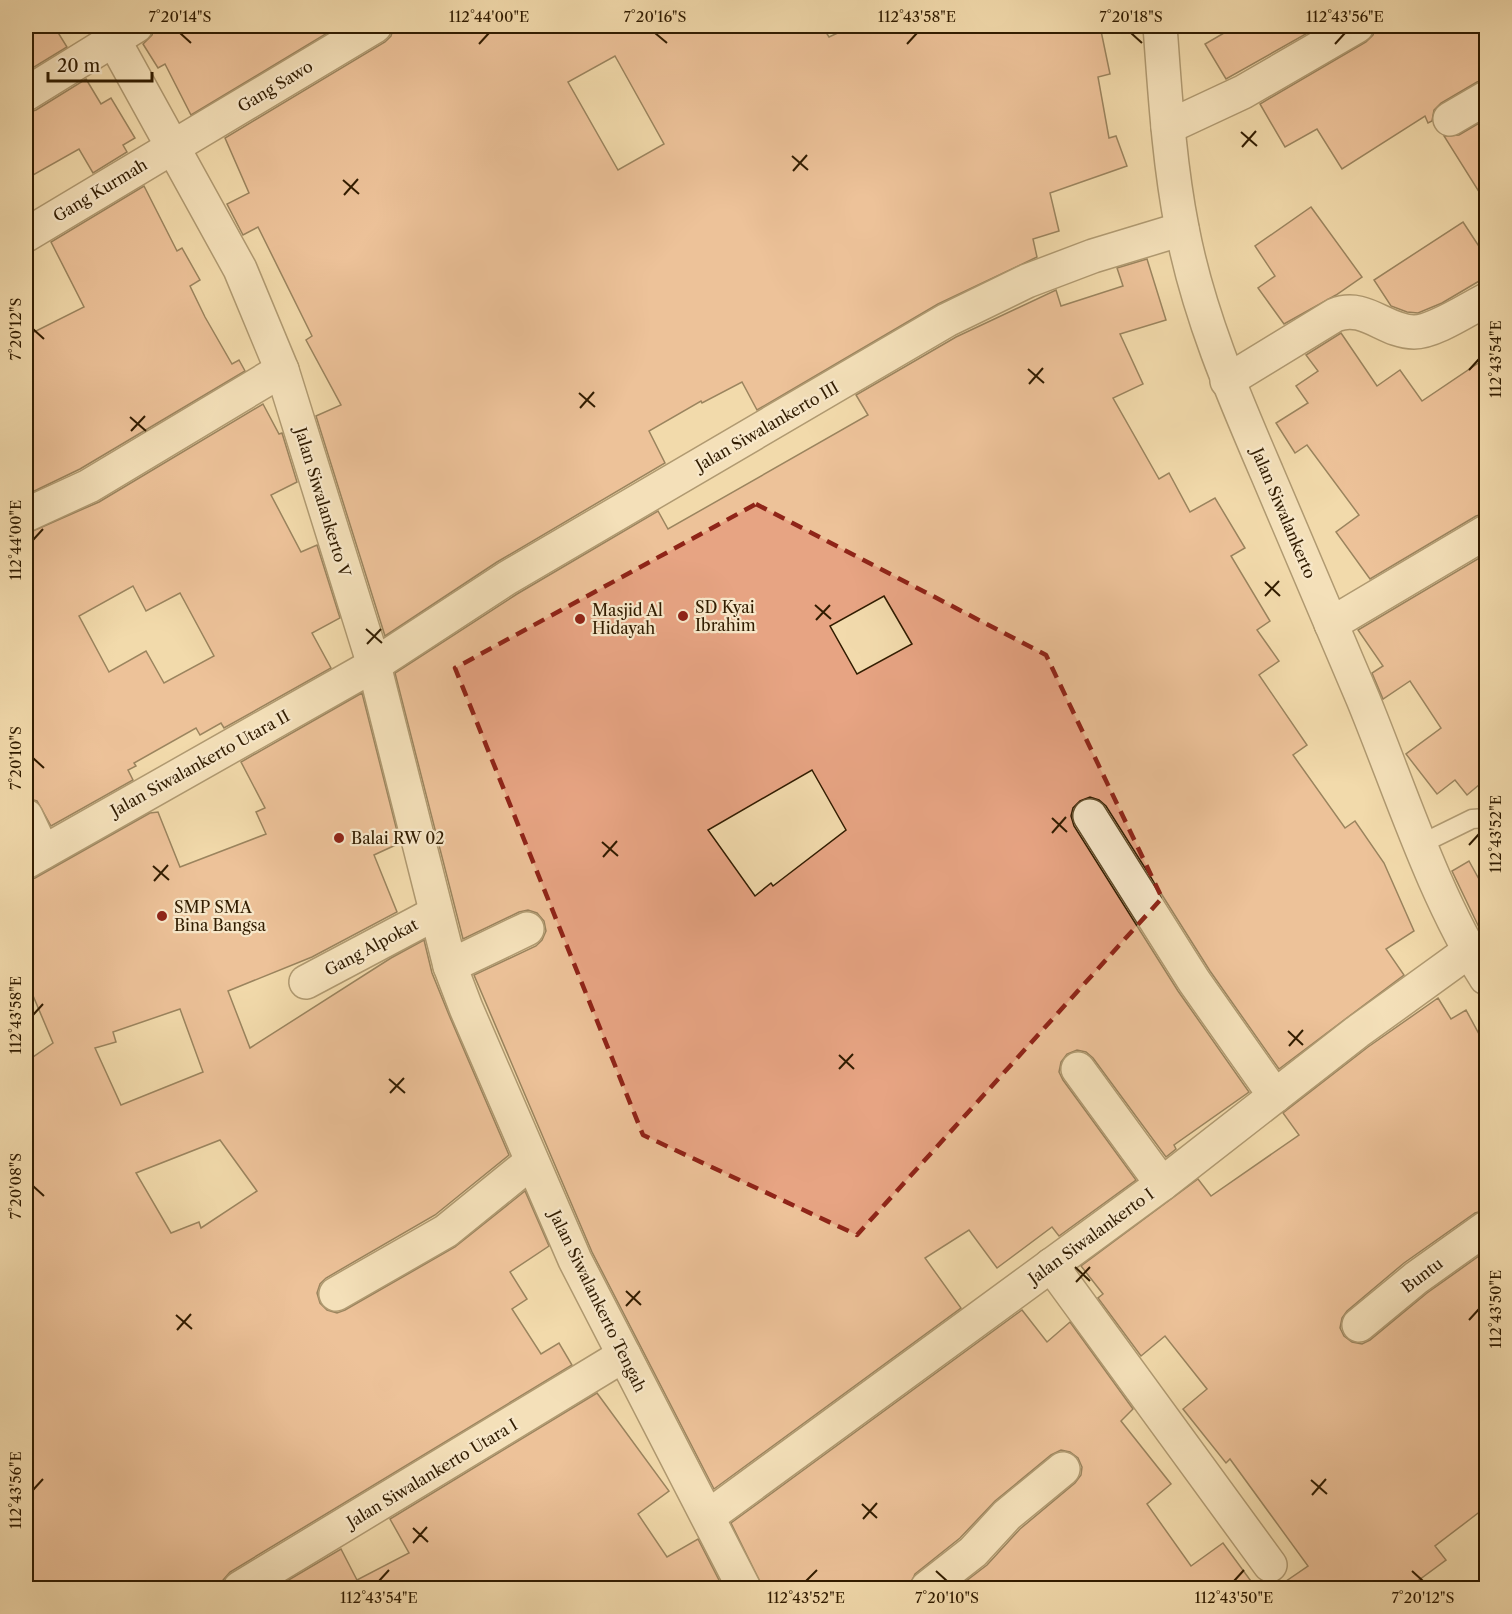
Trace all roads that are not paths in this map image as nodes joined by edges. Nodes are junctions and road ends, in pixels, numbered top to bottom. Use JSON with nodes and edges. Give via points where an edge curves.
{"nodes":[{"id":1,"x":375,"y":26,"type":"edge"},
{"id":2,"x":1160,"y":26,"type":"edge"},
{"id":3,"x":1357,"y":26,"type":"edge"},
{"id":4,"x":119,"y":30,"type":"edge"},
{"id":5,"x":26,"y":94,"type":"edge"},
{"id":6,"x":1486,"y":98,"type":"edge"},
{"id":7,"x":1450,"y":119,"type":"dead end"},
{"id":8,"x":1168,"y":127,"type":"junction"},
{"id":9,"x":173,"y":145,"type":"junction"},
{"id":10,"x":1182,"y":229,"type":"junction"},
{"id":11,"x":26,"y":235,"type":"edge"},
{"id":12,"x":1486,"y":300,"type":"edge"},
{"id":13,"x":282,"y":370,"type":"junction"},
{"id":14,"x":1227,"y":381,"type":"junction"},
{"id":15,"x":26,"y":515,"type":"edge"},
{"id":16,"x":1486,"y":532,"type":"edge"},
{"id":17,"x":1331,"y":624,"type":"junction"},
{"id":18,"x":374,"y":665,"type":"junction"},
{"id":19,"x":26,"y":816,"type":"edge"},
{"id":20,"x":1089,"y":816,"type":"dead end"},
{"id":21,"x":1486,"y":818,"type":"edge"},
{"id":22,"x":1421,"y":844,"type":"junction"},
{"id":23,"x":34,"y":857,"type":"edge"},
{"id":24,"x":436,"y":913,"type":"junction"},
{"id":25,"x":526,"y":929,"type":"dead end"},
{"id":26,"x":1469,"y":951,"type":"junction"},
{"id":27,"x":450,"y":966,"type":"junction"},
{"id":28,"x":1486,"y":978,"type":"edge"},
{"id":29,"x":306,"y":981,"type":"dead end"},
{"id":30,"x":466,"y":1008,"type":"joint"},
{"id":31,"x":1078,"y":1069,"type":"dead end"},
{"id":32,"x":1275,"y":1096,"type":"junction"},
{"id":33,"x":531,"y":1162,"type":"junction"},
{"id":34,"x":1162,"y":1184,"type":"junction"},
{"id":35,"x":1486,"y":1228,"type":"edge"},
{"id":36,"x":1051,"y":1265,"type":"junction"},
{"id":37,"x":336,"y":1294,"type":"dead end"},
{"id":38,"x":1359,"y":1325,"type":"dead end"},
{"id":39,"x":624,"y":1355,"type":"junction"},
{"id":40,"x":1063,"y":1469,"type":"dead end"},
{"id":41,"x":709,"y":1516,"type":"junction"},
{"id":42,"x":1270,"y":1565,"type":"dead end"},
{"id":43,"x":240,"y":1588,"type":"edge"},
{"id":44,"x":744,"y":1588,"type":"edge"},
{"id":45,"x":927,"y":1588,"type":"edge"}],
"edges":[{"from":1,"to":9,"type":"street","name":"Gang Sawo"},
{"from":2,"to":8,"type":"street","name":"Jalan Siwalankerto"},
{"from":3,"to":8,"type":"street","via":[[1243,92]]},
{"from":4,"to":5,"type":"street"},
{"from":4,"to":9,"type":"street","name":"Jalan Siwalankerto V"},
{"from":6,"to":7,"type":"street"},
{"from":8,"to":10,"type":"street","name":"Jalan Siwalankerto"},
{"from":9,"to":11,"type":"street","name":"Gang Kurmah"},
{"from":9,"to":13,"type":"street","name":"Jalan Siwalankerto V","via":[[240,269]]},
{"from":10,"to":14,"type":"street","name":"Jalan Siwalankerto"},
{"from":10,"to":18,"type":"street","name":"Jalan Siwalankerto III","via":[[1038,277],[947,320],[507,578]]},
{"from":12,"to":14,"type":"street","via":[[1415,332],[1346,310]]},
{"from":13,"to":15,"type":"street","via":[[89,486]]},
{"from":13,"to":18,"type":"street","name":"Jalan Siwalankerto V"},
{"from":14,"to":17,"type":"street","name":"Jalan Siwalankerto"},
{"from":16,"to":17,"type":"street"},
{"from":17,"to":22,"type":"street","name":"Jalan Siwalankerto"},
{"from":18,"to":23,"type":"street","name":"Jalan Siwalankerto Utara II"},
{"from":18,"to":24,"type":"street","name":"Jalan Siwalankerto V"},
{"from":19,"to":23,"type":"street"},
{"from":20,"to":32,"type":"street","via":[[1194,981]]},
{"from":21,"to":22,"type":"lane","via":[[1472,819]]},
{"from":22,"to":26,"type":"street","name":"Jalan Siwalankerto"},
{"from":24,"to":27,"type":"street","name":"Jalan Siwalankerto V"},
{"from":24,"to":29,"type":"street","name":"Gang Alpokat"},
{"from":25,"to":27,"type":"street"},
{"from":26,"to":28,"type":"street","name":"Jalan Siwalankerto"},
{"from":26,"to":32,"type":"street","name":"Jalan Siwalankerto I"},
{"from":27,"to":30,"type":"street","name":"Jalan Siwalankerto V"},
{"from":30,"to":33,"type":"street","name":"Jalan Siwalankerto Tengah"},
{"from":31,"to":34,"type":"street"},
{"from":32,"to":34,"type":"street","name":"Jalan Siwalankerto I"},
{"from":33,"to":37,"type":"street","via":[[446,1231]]},
{"from":33,"to":39,"type":"street","name":"Jalan Siwalankerto Tengah"},
{"from":34,"to":36,"type":"street","name":"Jalan Siwalankerto I"},
{"from":35,"to":38,"type":"street","name":"Buntu"},
{"from":36,"to":41,"type":"street","name":"Jalan Siwalankerto I"},
{"from":36,"to":42,"type":"street"},
{"from":39,"to":41,"type":"street","name":"Jalan Siwalankerto Tengah"},
{"from":39,"to":43,"type":"street","name":"Jalan Siwalankerto Utara I"},
{"from":40,"to":45,"type":"street","via":[[1007,1515],[973,1552]]},
{"from":41,"to":44,"type":"street","name":"Jalan Siwalankerto Tengah"}]}
